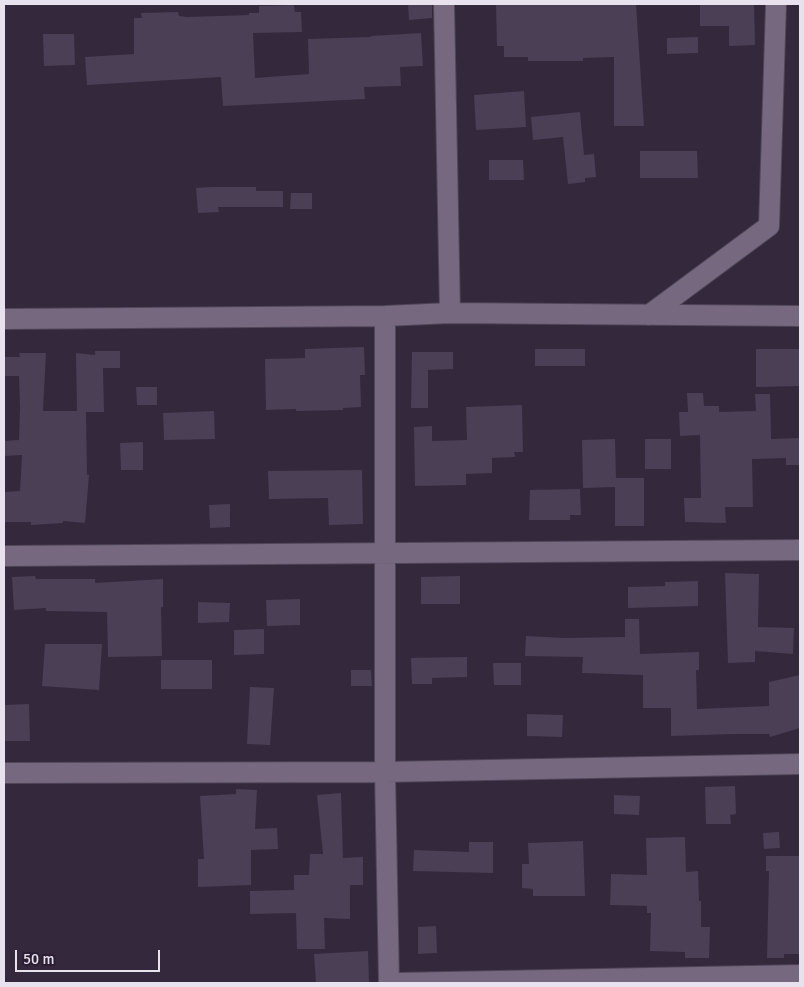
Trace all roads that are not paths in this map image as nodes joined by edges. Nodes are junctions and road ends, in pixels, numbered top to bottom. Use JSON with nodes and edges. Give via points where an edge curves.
{"nodes":[{"id":1,"x":444,"y":4,"type":"edge"},
{"id":2,"x":776,"y":4,"type":"edge"},
{"id":3,"x":450,"y":313,"type":"junction"},
{"id":4,"x":649,"y":315,"type":"junction"},
{"id":5,"x":385,"y":316,"type":"junction"},
{"id":6,"x":800,"y":316,"type":"edge"},
{"id":7,"x":4,"y":319,"type":"edge"},
{"id":8,"x":800,"y":550,"type":"edge"},
{"id":9,"x":384,"y":553,"type":"junction"},
{"id":10,"x":4,"y":556,"type":"edge"},
{"id":11,"x":800,"y":764,"type":"edge"},
{"id":12,"x":385,"y":772,"type":"junction"},
{"id":13,"x":4,"y":773,"type":"edge"},
{"id":14,"x":800,"y":975,"type":"edge"},
{"id":15,"x":389,"y":983,"type":"edge"},
{"id":16,"x":397,"y":983,"type":"edge"}],
"edges":[{"from":1,"to":3,"type":"street"},
{"from":2,"to":4,"type":"street","via":[[769,226]]},
{"from":3,"to":4,"type":"street"},
{"from":3,"to":5,"type":"street"},
{"from":4,"to":6,"type":"street"},
{"from":5,"to":7,"type":"street"},
{"from":5,"to":9,"type":"street"},
{"from":8,"to":9,"type":"street"},
{"from":9,"to":10,"type":"street"},
{"from":9,"to":12,"type":"street"},
{"from":11,"to":12,"type":"street"},
{"from":12,"to":13,"type":"street"},
{"from":12,"to":15,"type":"street"},
{"from":14,"to":16,"type":"street"}]}
